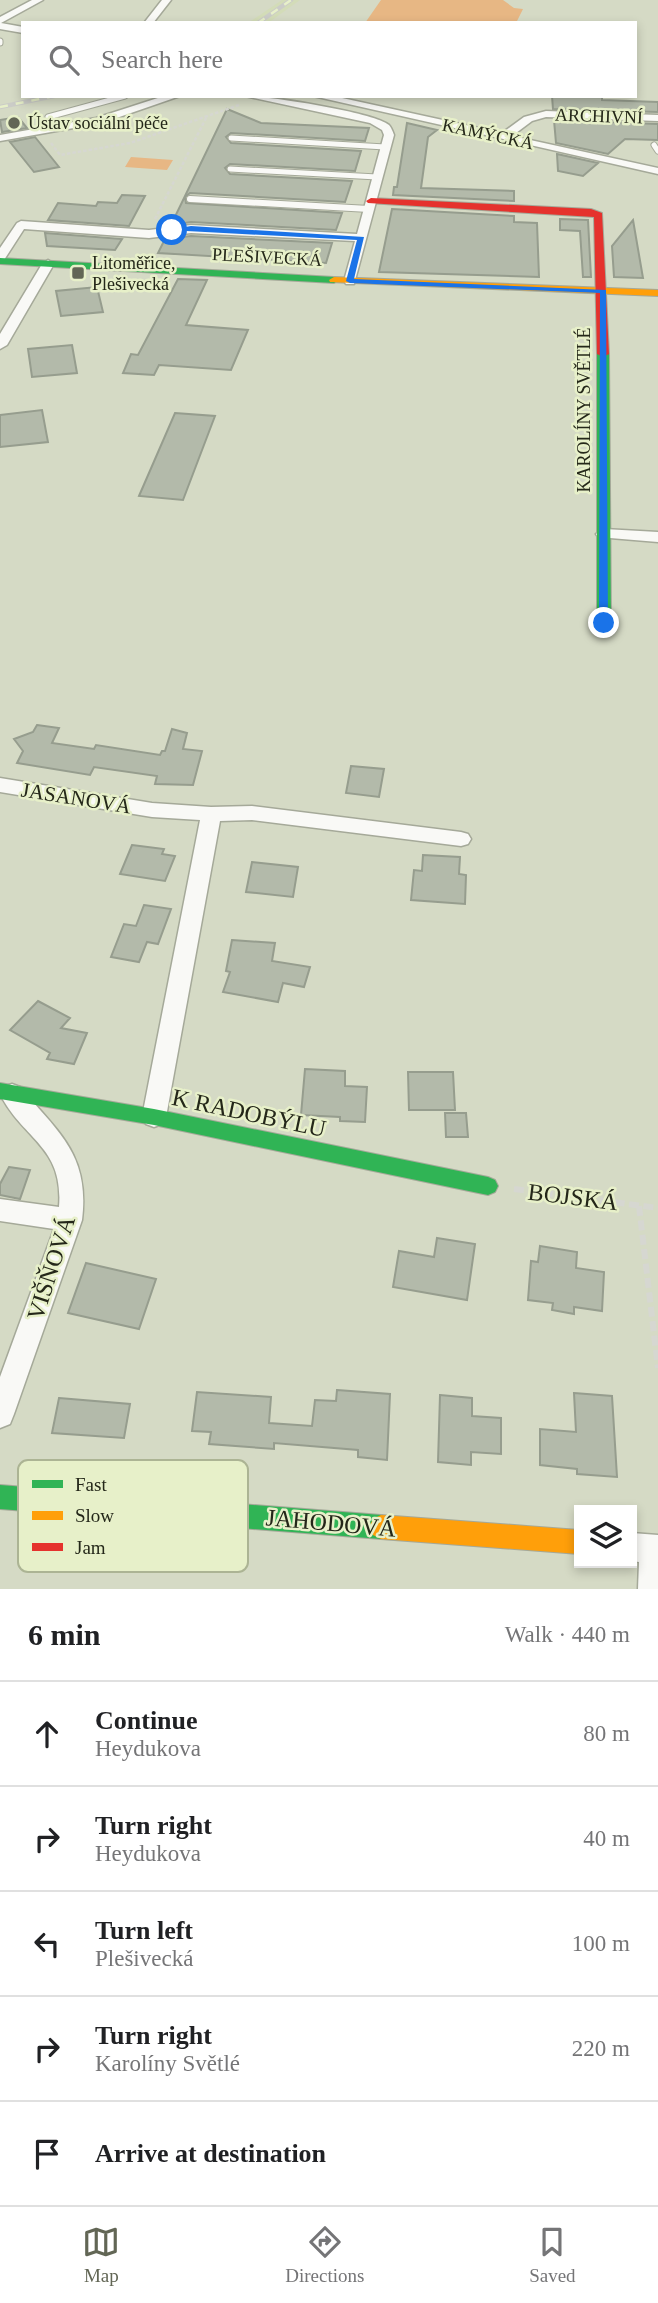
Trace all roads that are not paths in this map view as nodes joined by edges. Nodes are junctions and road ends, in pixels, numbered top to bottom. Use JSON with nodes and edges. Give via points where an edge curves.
{"nodes":[{"id":1,"x":39,"y":0,"type":"edge"},
{"id":2,"x":167,"y":0,"type":"edge"},
{"id":3,"x":150,"y":21,"type":"edge"},
{"id":4,"x":0,"y":24,"type":"edge"},
{"id":5,"x":21,"y":29,"type":"edge"},
{"id":6,"x":118,"y":98,"type":"edge"},
{"id":7,"x":169,"y":98,"type":"edge"},
{"id":8,"x":257,"y":98,"type":"edge"},
{"id":9,"x":327,"y":98,"type":"edge"},
{"id":10,"x":658,"y":118,"type":"edge"},
{"id":11,"x":57,"y":128,"type":"junction"},
{"id":12,"x":504,"y":137,"type":"junction"},
{"id":13,"x":0,"y":138,"type":"edge"},
{"id":14,"x":231,"y":138,"type":"dead end"},
{"id":15,"x":654,"y":145,"type":"dead end"},
{"id":16,"x":385,"y":146,"type":"junction"},
{"id":17,"x":658,"y":151,"type":"edge"},
{"id":18,"x":230,"y":169,"type":"dead end"},
{"id":19,"x":658,"y":171,"type":"edge"},
{"id":20,"x":377,"y":177,"type":"junction"},
{"id":21,"x":190,"y":199,"type":"dead end"},
{"id":22,"x":370,"y":205,"type":"junction"},
{"id":23,"x":361,"y":238,"type":"junction"},
{"id":24,"x":0,"y":259,"type":"edge"},
{"id":25,"x":48,"y":264,"type":"junction"},
{"id":26,"x":350,"y":281,"type":"junction"},
{"id":27,"x":603,"y":291,"type":"junction"},
{"id":28,"x":658,"y":293,"type":"edge"},
{"id":29,"x":0,"y":345,"type":"edge"},
{"id":30,"x":604,"y":534,"type":"junction"},
{"id":31,"x":658,"y":537,"type":"edge"},
{"id":32,"x":604,"y":623,"type":"dead end"},
{"id":33,"x":0,"y":785,"type":"edge"},
{"id":34,"x":211,"y":814,"type":"junction"},
{"id":35,"x":461,"y":839,"type":"dead end"},
{"id":36,"x":6,"y":1092,"type":"edge"},
{"id":37,"x":154,"y":1117,"type":"junction"},
{"id":38,"x":488,"y":1186,"type":"road end"},
{"id":39,"x":0,"y":1210,"type":"edge"},
{"id":40,"x":69,"y":1220,"type":"junction"},
{"id":41,"x":0,"y":1414,"type":"edge"},
{"id":42,"x":0,"y":1497,"type":"edge"},
{"id":43,"x":18,"y":1498,"type":"edge"},
{"id":44,"x":248,"y":1516,"type":"edge"},
{"id":45,"x":574,"y":1542,"type":"edge"},
{"id":46,"x":643,"y":1548,"type":"edge"},
{"id":47,"x":653,"y":1589,"type":"edge"}],
"edges":[{"from":1,"to":4,"type":"street"},
{"from":2,"to":3,"type":"street"},
{"from":4,"to":5,"type":"street"},
{"from":6,"to":11,"type":"lane","via":[[48,117]]},
{"from":7,"to":11,"type":"street","via":[[101,121]]},
{"from":8,"to":16,"type":"street","via":[[373,121],[389,132]]},
{"from":9,"to":12,"type":"street","name":"KAMÝCKÁ"},
{"from":10,"to":12,"type":"street","name":"ARCHIVNÍ","via":[[546,114],[528,119]]},
{"from":11,"to":13,"type":"street"},
{"from":12,"to":19,"type":"street","name":"KAMÝCKÁ"},
{"from":14,"to":16,"type":"lane"},
{"from":15,"to":17,"type":"lane"},
{"from":16,"to":20,"type":"street"},
{"from":18,"to":20,"type":"lane"},
{"from":20,"to":22,"type":"street"},
{"from":21,"to":22,"type":"lane"},
{"from":22,"to":23,"type":"street"},
{"from":22,"to":27,"type":"street","name":"KAROLÍNY SVĚTLÉ","via":[[599,215]]},
{"from":23,"to":24,"type":"street","via":[[191,229],[149,234],[21,225]]},
{"from":23,"to":26,"type":"street"},
{"from":24,"to":25,"type":"street","name":"PLEŠIVECKÁ"},
{"from":25,"to":26,"type":"street","name":"PLEŠIVECKÁ"},
{"from":25,"to":29,"type":"street"},
{"from":26,"to":27,"type":"street","name":"PLEŠIVECKÁ"},
{"from":27,"to":28,"type":"street","name":"PLEŠIVECKÁ"},
{"from":27,"to":30,"type":"street","name":"KAROLÍNY SVĚTLÉ"},
{"from":30,"to":31,"type":"street"},
{"from":30,"to":32,"type":"street","name":"KAROLÍNY SVĚTLÉ"},
{"from":33,"to":34,"type":"street","name":"JASANOVÁ","via":[[152,810]]},
{"from":34,"to":35,"type":"street","name":"JASANOVÁ","via":[[252,813]]},
{"from":34,"to":37,"type":"street"},
{"from":36,"to":37,"type":"street","name":"K RADOBÝLU"},
{"from":36,"to":40,"type":"street","name":"VIŠŇOVÁ","via":[[69,1171]]},
{"from":37,"to":38,"type":"street","name":"K RADOBÝLU"},
{"from":39,"to":40,"type":"street"},
{"from":40,"to":41,"type":"street","name":"VIŠŇOVÁ"},
{"from":42,"to":43,"type":"street","name":"JAHODOVÁ"},
{"from":44,"to":45,"type":"street","name":"JAHODOVÁ"},
{"from":46,"to":47,"type":"street"}]}
